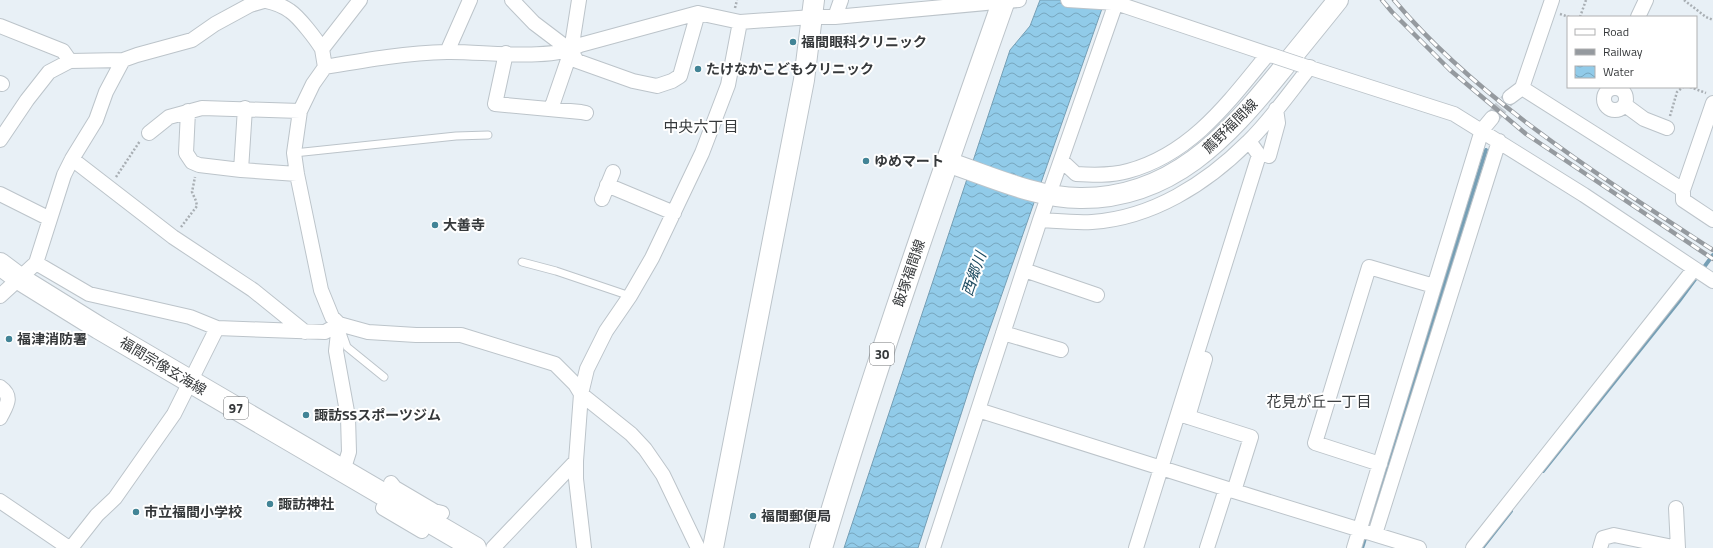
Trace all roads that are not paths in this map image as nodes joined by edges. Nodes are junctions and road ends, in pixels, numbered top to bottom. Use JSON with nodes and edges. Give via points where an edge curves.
{"nodes":[{"id":1,"x":237,"y":0,"type":"edge"},
{"id":2,"x":267,"y":0,"type":"edge"},
{"id":3,"x":360,"y":0,"type":"edge"},
{"id":4,"x":470,"y":0,"type":"edge"},
{"id":5,"x":512,"y":0,"type":"edge"},
{"id":6,"x":579,"y":0,"type":"edge"},
{"id":7,"x":842,"y":0,"type":"edge"},
{"id":8,"x":1009,"y":0,"type":"edge"},
{"id":9,"x":1068,"y":0,"type":"edge"},
{"id":10,"x":1338,"y":0,"type":"edge"},
{"id":11,"x":1552,"y":0,"type":"edge"},
{"id":12,"x":1644,"y":1,"type":"edge"},
{"id":13,"x":1113,"y":2,"type":"edge"},
{"id":14,"x":958,"y":3,"type":"edge"},
{"id":15,"x":250,"y":5,"type":"junction"},
{"id":16,"x":814,"y":8,"type":"edge"},
{"id":17,"x":698,"y":13,"type":"junction"},
{"id":18,"x":1638,"y":16,"type":"edge"},
{"id":19,"x":835,"y":17,"type":"junction"},
{"id":20,"x":740,"y":22,"type":"junction"},
{"id":21,"x":0,"y":26,"type":"edge"},
{"id":22,"x":322,"y":49,"type":"junction"},
{"id":23,"x":571,"y":51,"type":"junction"},
{"id":24,"x":447,"y":52,"type":"junction"},
{"id":25,"x":506,"y":53,"type":"junction"},
{"id":26,"x":1271,"y":55,"type":"junction"},
{"id":27,"x":123,"y":60,"type":"junction"},
{"id":28,"x":70,"y":61,"type":"junction"},
{"id":29,"x":1305,"y":66,"type":"junction"},
{"id":30,"x":325,"y":67,"type":"junction"},
{"id":31,"x":1522,"y":88,"type":"junction"},
{"id":32,"x":1619,"y":88,"type":"edge"},
{"id":33,"x":1600,"y":90,"type":"edge"},
{"id":34,"x":1510,"y":97,"type":"tunnel mouth"},
{"id":35,"x":1710,"y":98,"type":"edge"},
{"id":36,"x":1625,"y":105,"type":"junction"},
{"id":37,"x":245,"y":108,"type":"junction"},
{"id":38,"x":552,"y":109,"type":"junction"},
{"id":39,"x":1276,"y":109,"type":"junction"},
{"id":40,"x":188,"y":111,"type":"junction"},
{"id":41,"x":300,"y":111,"type":"junction"},
{"id":42,"x":586,"y":114,"type":"dead end"},
{"id":43,"x":1492,"y":118,"type":"tunnel mouth"},
{"id":44,"x":1667,"y":128,"type":"road end"},
{"id":45,"x":1482,"y":130,"type":"junction"},
{"id":46,"x":149,"y":133,"type":"road end"},
{"id":47,"x":488,"y":135,"type":"dead end"},
{"id":48,"x":1251,"y":138,"type":"junction"},
{"id":49,"x":0,"y":140,"type":"edge"},
{"id":50,"x":1499,"y":141,"type":"junction"},
{"id":51,"x":294,"y":154,"type":"junction"},
{"id":52,"x":1269,"y":156,"type":"junction"},
{"id":53,"x":72,"y":159,"type":"junction"},
{"id":54,"x":1061,"y":160,"type":"junction"},
{"id":55,"x":954,"y":164,"type":"junction"},
{"id":56,"x":241,"y":170,"type":"junction"},
{"id":57,"x":613,"y":172,"type":"dead end"},
{"id":58,"x":297,"y":174,"type":"junction"},
{"id":59,"x":607,"y":185,"type":"junction"},
{"id":60,"x":1683,"y":190,"type":"junction"},
{"id":61,"x":0,"y":194,"type":"edge"},
{"id":62,"x":1043,"y":194,"type":"junction"},
{"id":63,"x":602,"y":199,"type":"dead end"},
{"id":64,"x":674,"y":213,"type":"junction"},
{"id":65,"x":50,"y":219,"type":"junction"},
{"id":66,"x":1040,"y":220,"type":"junction"},
{"id":67,"x":1713,"y":220,"type":"edge"},
{"id":68,"x":522,"y":262,"type":"dead end"},
{"id":69,"x":36,"y":263,"type":"junction"},
{"id":70,"x":0,"y":264,"type":"edge"},
{"id":71,"x":1024,"y":270,"type":"junction"},
{"id":72,"x":1696,"y":270,"type":"junction"},
{"id":73,"x":20,"y":279,"type":"junction"},
{"id":74,"x":1711,"y":280,"type":"edge"},
{"id":75,"x":1434,"y":286,"type":"junction"},
{"id":76,"x":1097,"y":295,"type":"dead end"},
{"id":77,"x":0,"y":296,"type":"edge"},
{"id":78,"x":630,"y":296,"type":"junction"},
{"id":79,"x":339,"y":324,"type":"junction"},
{"id":80,"x":217,"y":328,"type":"junction"},
{"id":81,"x":305,"y":332,"type":"junction"},
{"id":82,"x":1003,"y":333,"type":"junction"},
{"id":83,"x":1060,"y":350,"type":"dead end"},
{"id":84,"x":384,"y":377,"type":"dead end"},
{"id":85,"x":191,"y":382,"type":"junction"},
{"id":86,"x":0,"y":387,"type":"edge"},
{"id":87,"x":581,"y":394,"type":"junction"},
{"id":88,"x":978,"y":410,"type":"junction"},
{"id":89,"x":1183,"y":415,"type":"junction"},
{"id":90,"x":0,"y":418,"type":"edge"},
{"id":91,"x":576,"y":461,"type":"junction"},
{"id":92,"x":1380,"y":464,"type":"junction"},
{"id":93,"x":1161,"y":468,"type":"junction"},
{"id":94,"x":343,"y":471,"type":"junction"},
{"id":95,"x":391,"y":483,"type":"dead end"},
{"id":96,"x":1230,"y":490,"type":"junction"},
{"id":97,"x":0,"y":500,"type":"edge"},
{"id":98,"x":415,"y":500,"type":"junction"},
{"id":99,"x":383,"y":508,"type":"dead end"},
{"id":100,"x":1676,"y":508,"type":"dead end"},
{"id":101,"x":442,"y":513,"type":"dead end"},
{"id":102,"x":403,"y":520,"type":"junction"},
{"id":103,"x":1360,"y":529,"type":"junction"},
{"id":104,"x":422,"y":531,"type":"dead end"},
{"id":105,"x":1374,"y":534,"type":"junction"},
{"id":106,"x":70,"y":548,"type":"edge"},
{"id":107,"x":474,"y":548,"type":"edge"},
{"id":108,"x":493,"y":548,"type":"edge"},
{"id":109,"x":584,"y":548,"type":"edge"},
{"id":110,"x":698,"y":548,"type":"edge"},
{"id":111,"x":713,"y":548,"type":"edge"},
{"id":112,"x":821,"y":548,"type":"edge"},
{"id":113,"x":933,"y":548,"type":"edge"},
{"id":114,"x":1136,"y":548,"type":"edge"},
{"id":115,"x":1207,"y":548,"type":"edge"},
{"id":116,"x":1354,"y":548,"type":"edge"},
{"id":117,"x":1419,"y":548,"type":"edge"},
{"id":118,"x":1473,"y":548,"type":"edge"},
{"id":119,"x":1600,"y":548,"type":"edge"},
{"id":120,"x":1678,"y":548,"type":"edge"}],
"edges":[{"from":1,"to":15,"type":"street"},
{"from":2,"to":15,"type":"street"},
{"from":2,"to":22,"type":"street","via":[[290,11],[318,41]]},
{"from":3,"to":22,"type":"street"},
{"from":4,"to":24,"type":"street"},
{"from":5,"to":23,"type":"street","via":[[534,23]]},
{"from":6,"to":23,"type":"street"},
{"from":7,"to":19,"type":"street"},
{"from":8,"to":14,"type":"street"},
{"from":8,"to":55,"type":"main road","name":"飯塚福間線","number":"30"},
{"from":9,"to":13,"type":"street"},
{"from":10,"to":62,"type":"street","name":"薦野福間線","via":[[1258,99],[1227,133],[1177,172],[1144,188],[1106,197],[1080,198]]},
{"from":11,"to":31,"type":"street"},
{"from":12,"to":18,"type":"street"},
{"from":13,"to":26,"type":"street"},
{"from":13,"to":54,"type":"street"},
{"from":14,"to":19,"type":"street"},
{"from":15,"to":27,"type":"street","via":[[192,40]]},
{"from":16,"to":19,"type":"street"},
{"from":16,"to":20,"type":"street"},
{"from":16,"to":111,"type":"street","via":[[804,80]]},
{"from":17,"to":20,"type":"street"},
{"from":17,"to":23,"type":"street","via":[[580,46]]},
{"from":17,"to":23,"type":"street","via":[[680,76],[657,86],[601,70],[577,60]]},
{"from":20,"to":64,"type":"street","via":[[728,85],[702,153]]},
{"from":21,"to":28,"type":"street","via":[[62,51]]},
{"from":22,"to":30,"type":"street"},
{"from":23,"to":25,"type":"street","via":[[536,55]]},
{"from":23,"to":38,"type":"street"},
{"from":24,"to":25,"type":"street"},
{"from":24,"to":30,"type":"street","via":[[401,54]]},
{"from":25,"to":38,"type":"street","via":[[495,104]]},
{"from":26,"to":29,"type":"street","bridge":true},
{"from":26,"to":54,"type":"street","via":[[1210,123],[1156,161],[1126,172],[1096,175],[1076,174]]},
{"from":27,"to":28,"type":"street"},
{"from":27,"to":53,"type":"street","via":[[106,92],[96,120]]},
{"from":28,"to":49,"type":"street","via":[[49,72]]},
{"from":29,"to":39,"type":"street"},
{"from":29,"to":45,"type":"street","via":[[1454,114]]},
{"from":30,"to":41,"type":"street","via":[[313,84]]},
{"from":31,"to":34,"type":"street"},
{"from":31,"to":60,"type":"street"},
{"from":32,"to":33,"type":"street"},
{"from":32,"to":36,"type":"street","via":[[1625,93]]},
{"from":33,"to":36,"type":"street","via":[[1605,104],[1611,110],[1619,110]]},
{"from":35,"to":60,"type":"street"},
{"from":36,"to":44,"type":"street","via":[[1644,119]]},
{"from":37,"to":40,"type":"street","via":[[202,108]]},
{"from":37,"to":41,"type":"street"},
{"from":37,"to":56,"type":"street"},
{"from":38,"to":42,"type":"street"},
{"from":39,"to":48,"type":"street"},
{"from":39,"to":52,"type":"street","via":[[1278,123]]},
{"from":40,"to":46,"type":"street","via":[[169,117]]},
{"from":40,"to":56,"type":"street","via":[[186,154],[192,162]]},
{"from":41,"to":51,"type":"street"},
{"from":43,"to":45,"type":"street"},
{"from":45,"to":50,"type":"street"},
{"from":45,"to":75,"type":"street"},
{"from":47,"to":51,"type":"lane","via":[[456,136]]},
{"from":48,"to":52,"type":"street"},
{"from":48,"to":66,"type":"street","via":[[1222,166],[1170,201],[1114,219],[1091,222]]},
{"from":48,"to":89,"type":"street","via":[[1259,155]]},
{"from":50,"to":72,"type":"street"},
{"from":50,"to":105,"type":"street"},
{"from":51,"to":58,"type":"street"},
{"from":52,"to":89,"type":"street"},
{"from":53,"to":65,"type":"street"},
{"from":53,"to":81,"type":"street","via":[[173,237],[253,290]]},
{"from":54,"to":62,"type":"street"},
{"from":55,"to":62,"type":"street","name":"薦野福間線"},
{"from":55,"to":112,"type":"main road","name":"飯塚福間線","number":"30","via":[[856,430]]},
{"from":56,"to":58,"type":"street"},
{"from":57,"to":59,"type":"street"},
{"from":58,"to":79,"type":"street","via":[[321,290],[332,317]]},
{"from":59,"to":63,"type":"street"},
{"from":59,"to":64,"type":"street"},
{"from":60,"to":67,"type":"street","via":[[1683,200]]},
{"from":61,"to":65,"type":"street"},
{"from":62,"to":66,"type":"street"},
{"from":64,"to":78,"type":"street"},
{"from":65,"to":69,"type":"street"},
{"from":66,"to":71,"type":"street"},
{"from":68,"to":78,"type":"lane"},
{"from":69,"to":73,"type":"street"},
{"from":69,"to":80,"type":"street","via":[[89,294],[190,318]]},
{"from":70,"to":73,"type":"main road","name":"福間宗像玄海線","number":"97"},
{"from":71,"to":76,"type":"street"},
{"from":71,"to":82,"type":"street"},
{"from":72,"to":74,"type":"street"},
{"from":72,"to":118,"type":"street"},
{"from":73,"to":77,"type":"street"},
{"from":73,"to":85,"type":"main road","name":"福間宗像玄海線","number":"97"},
{"from":75,"to":92,"type":"street"},
{"from":75,"to":92,"type":"street","via":[[1369,267],[1315,443]]},
{"from":78,"to":87,"type":"street","via":[[606,331],[587,369]]},
{"from":79,"to":81,"type":"street","via":[[325,332]]},
{"from":79,"to":84,"type":"lane","via":[[347,347]]},
{"from":79,"to":87,"type":"street","via":[[368,332],[461,335],[555,364],[575,384]]},
{"from":79,"to":94,"type":"street","via":[[336,351],[348,417],[349,452]]},
{"from":80,"to":81,"type":"street"},
{"from":80,"to":85,"type":"street"},
{"from":82,"to":83,"type":"street"},
{"from":82,"to":88,"type":"street"},
{"from":85,"to":94,"type":"main road","name":"福間宗像玄海線","number":"97"},
{"from":85,"to":106,"type":"street","via":[[174,414],[115,498],[97,515]]},
{"from":86,"to":90,"type":"street","via":[[6,391],[8,397]]},
{"from":87,"to":91,"type":"street"},
{"from":87,"to":110,"type":"street","via":[[645,449],[663,475]]},
{"from":88,"to":93,"type":"street"},
{"from":88,"to":113,"type":"street"},
{"from":89,"to":93,"type":"street"},
{"from":89,"to":96,"type":"street","via":[[1251,437]]},
{"from":91,"to":108,"type":"street"},
{"from":91,"to":109,"type":"street"},
{"from":92,"to":103,"type":"street"},
{"from":93,"to":96,"type":"street"},
{"from":93,"to":114,"type":"street"},
{"from":94,"to":107,"type":"main road","name":"福間宗像玄海線","number":"97"},
{"from":95,"to":98,"type":"street"},
{"from":96,"to":103,"type":"street"},
{"from":96,"to":115,"type":"street"},
{"from":97,"to":106,"type":"street"},
{"from":98,"to":101,"type":"street"},
{"from":98,"to":102,"type":"street"},
{"from":99,"to":102,"type":"street"},
{"from":100,"to":120,"type":"street"},
{"from":102,"to":104,"type":"street"},
{"from":103,"to":105,"type":"street"},
{"from":103,"to":116,"type":"street"},
{"from":105,"to":117,"type":"street"},
{"from":119,"to":120,"type":"street","via":[[1603,538],[1614,535]]}]}
